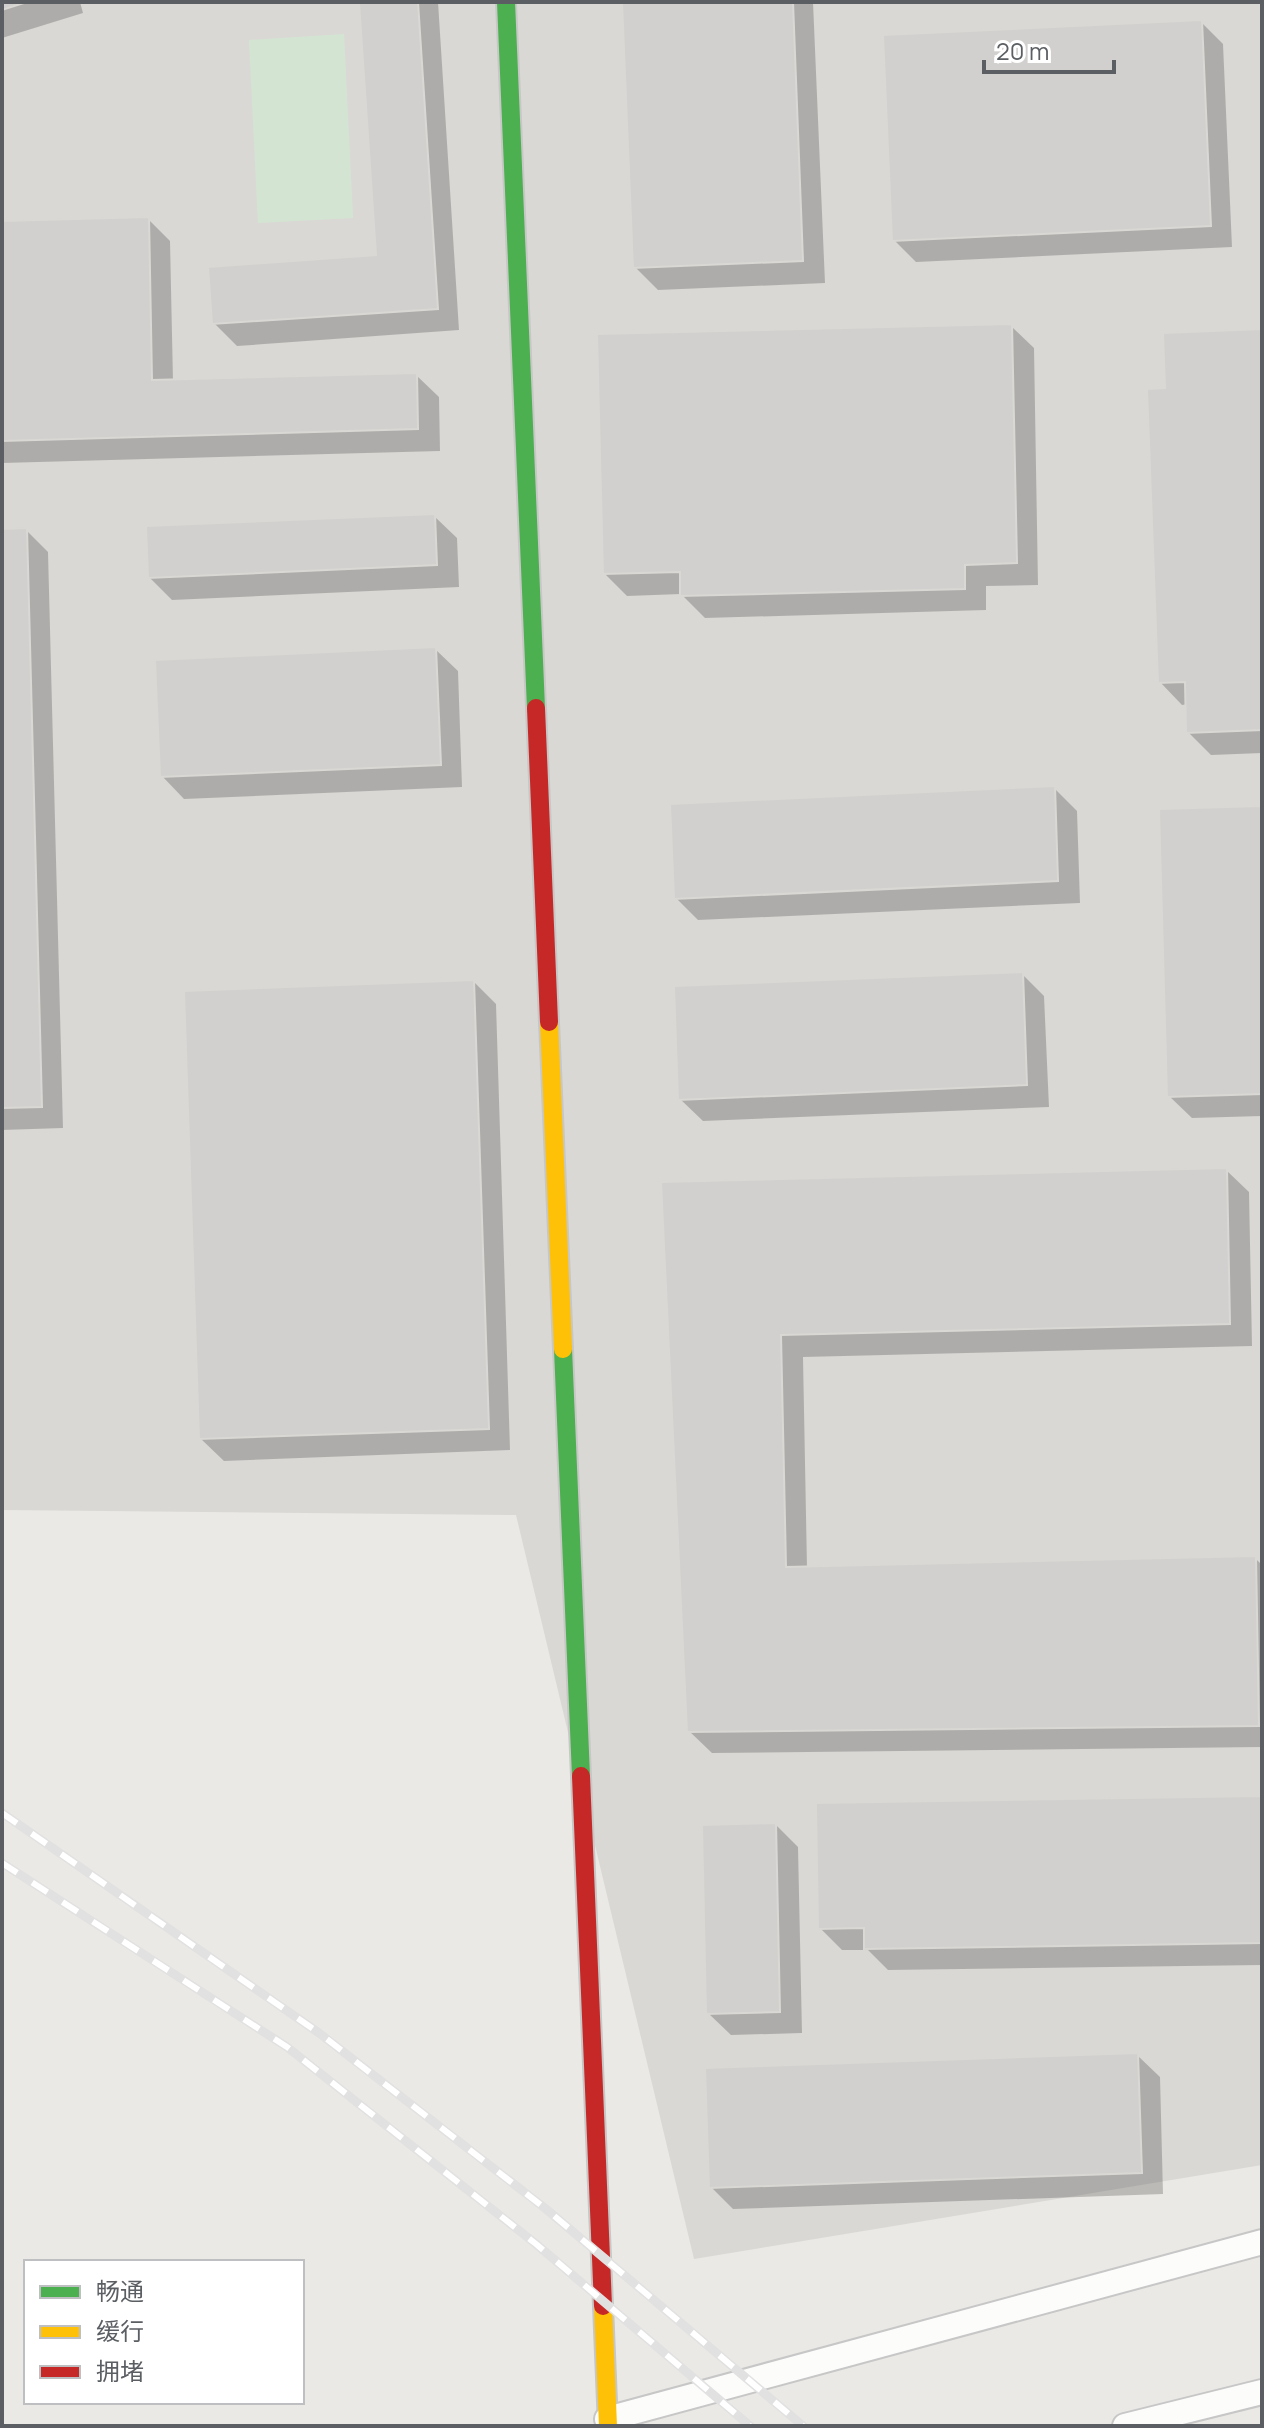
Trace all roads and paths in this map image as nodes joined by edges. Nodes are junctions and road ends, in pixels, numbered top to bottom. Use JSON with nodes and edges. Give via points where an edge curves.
{"nodes":[{"id":1,"x":506,"y":2,"type":"edge"},
{"id":2,"x":1262,"y":2242,"type":"edge"},
{"id":3,"x":1262,"y":2392,"type":"edge"},
{"id":4,"x":607,"y":2422,"type":"edge"},
{"id":5,"x":1125,"y":2426,"type":"edge"}],
"edges":[{"from":1,"to":4,"type":"street"},
{"from":2,"to":4,"type":"lane"},
{"from":3,"to":5,"type":"lane"}]}
